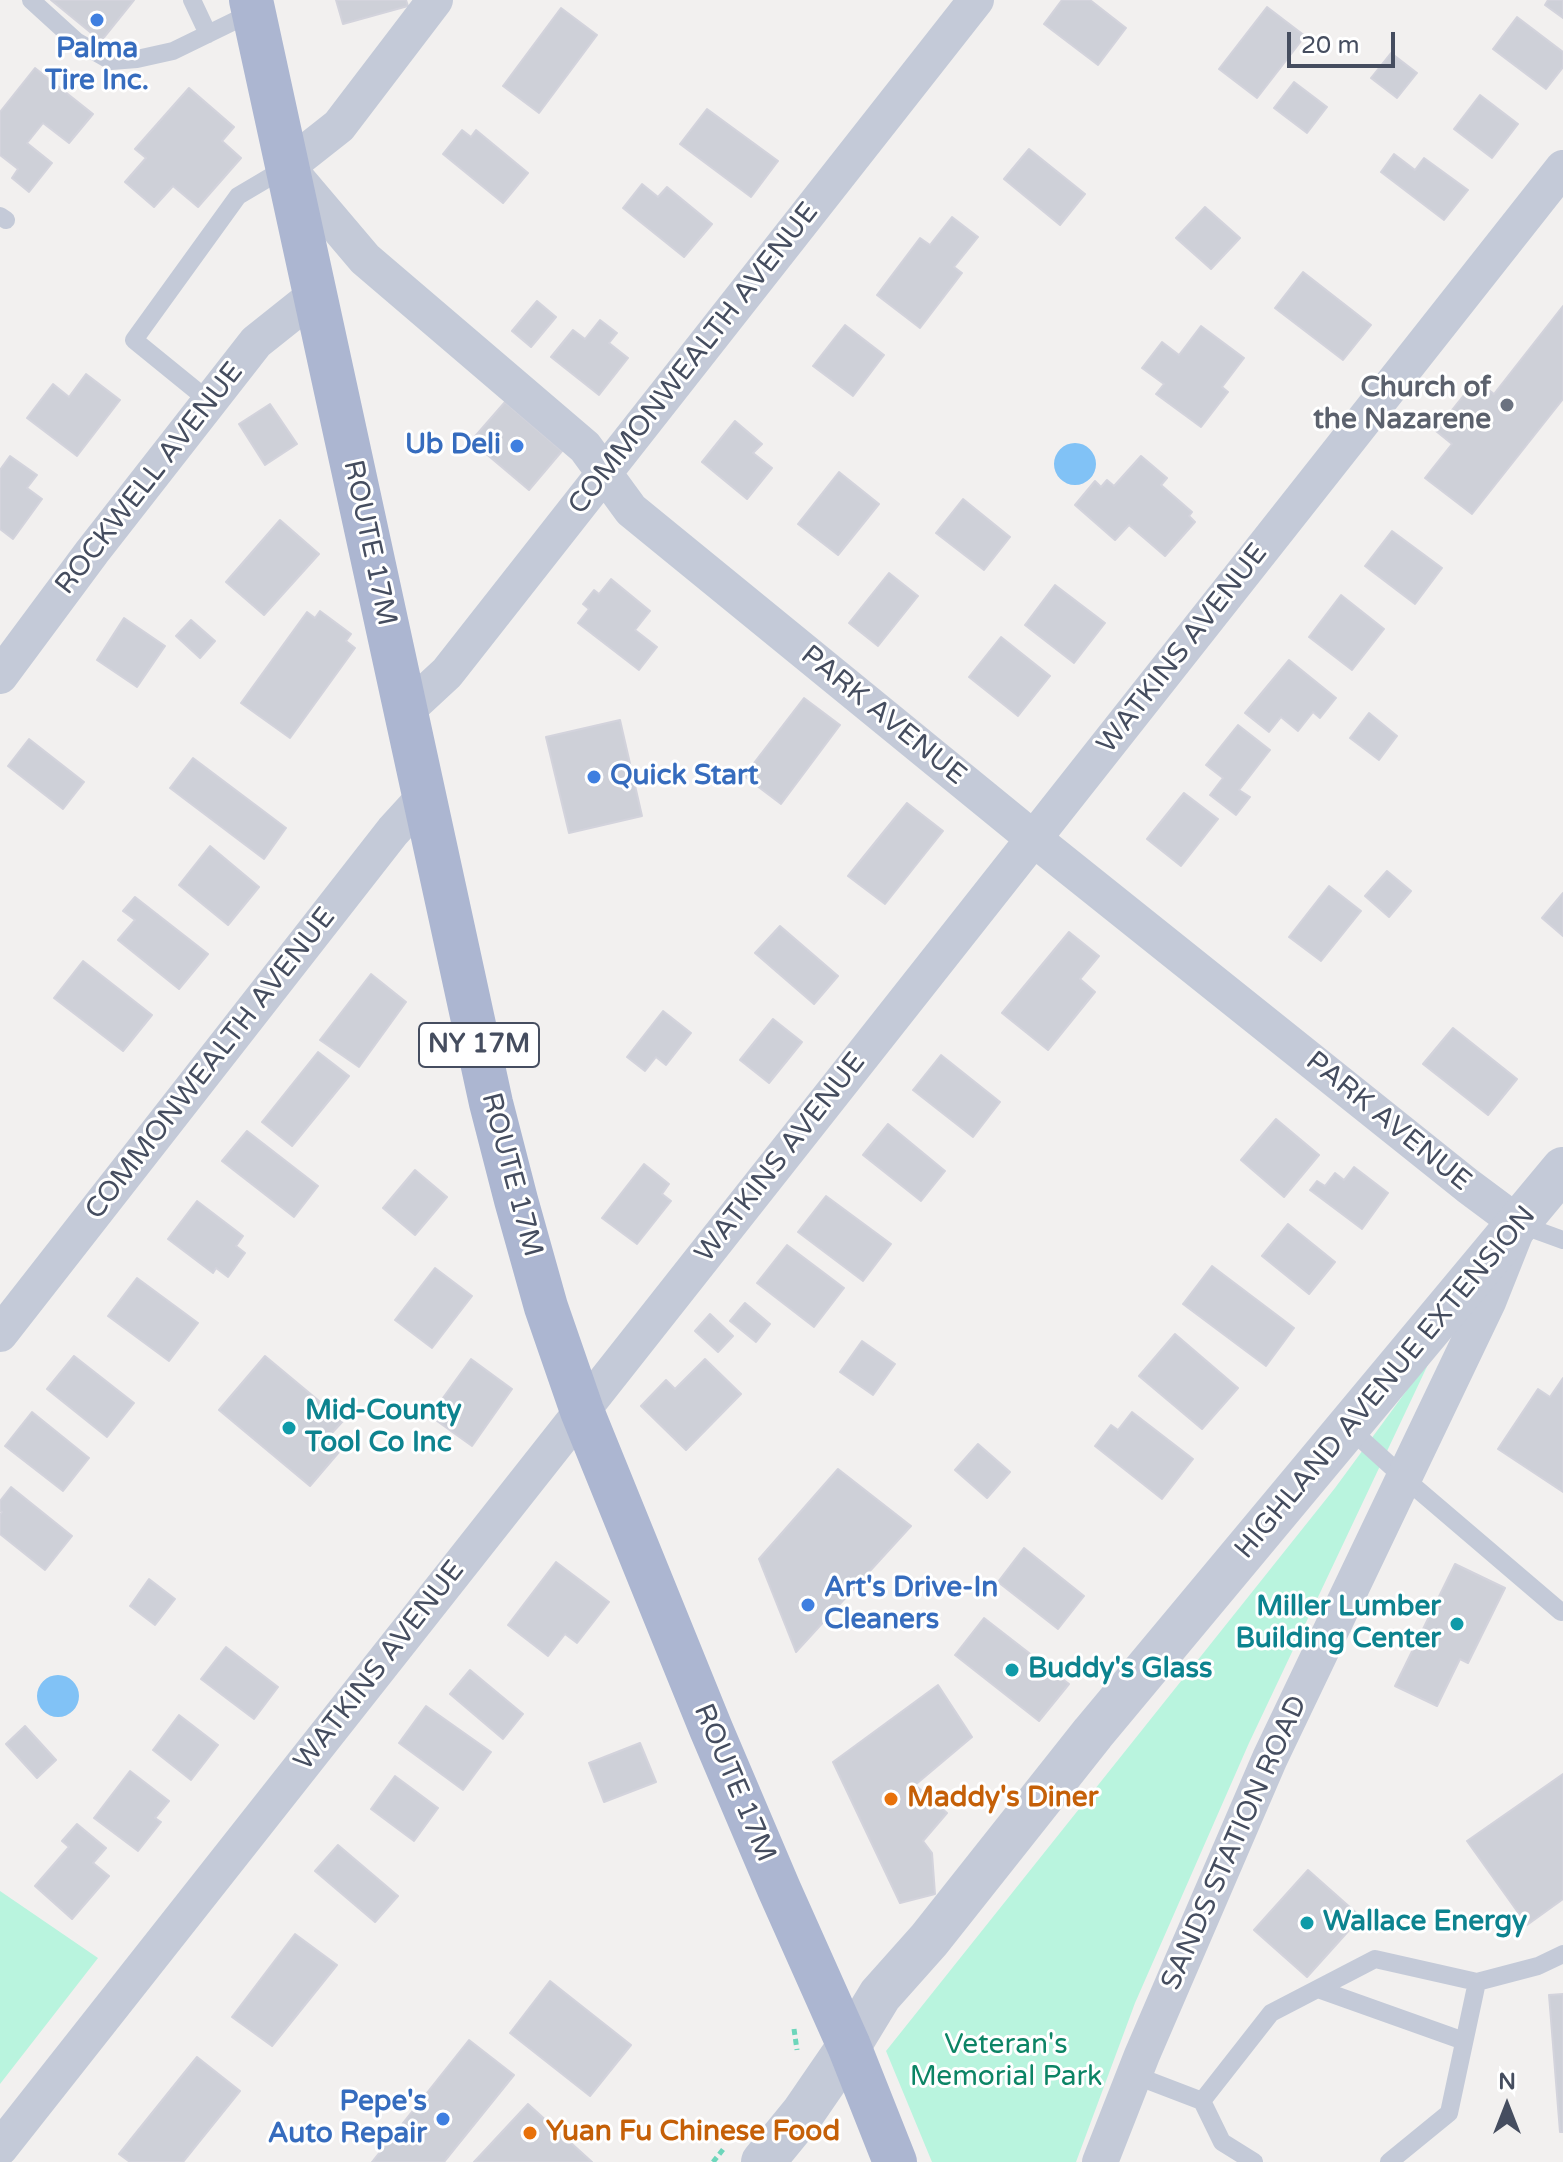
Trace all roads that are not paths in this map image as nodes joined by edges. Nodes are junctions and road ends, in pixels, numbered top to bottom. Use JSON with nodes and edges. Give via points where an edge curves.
{"nodes":[{"id":1,"x":31,"y":0,"type":"edge"},
{"id":2,"x":192,"y":0,"type":"edge"},
{"id":3,"x":435,"y":0,"type":"edge"},
{"id":4,"x":976,"y":0,"type":"edge"},
{"id":5,"x":252,"y":6,"type":"edge"},
{"id":6,"x":208,"y":34,"type":"junction"},
{"id":7,"x":287,"y":167,"type":"junction"},
{"id":8,"x":1563,"y":168,"type":"edge"},
{"id":9,"x":315,"y":295,"type":"junction"},
{"id":10,"x":209,"y":401,"type":"junction"},
{"id":11,"x":604,"y":473,"type":"junction"},
{"id":12,"x":0,"y":676,"type":"edge"},
{"id":13,"x":406,"y":711,"type":"junction"},
{"id":14,"x":425,"y":796,"type":"junction"},
{"id":15,"x":1034,"y":839,"type":"junction"},
{"id":16,"x":1563,"y":1169,"type":"edge"},
{"id":17,"x":1519,"y":1224,"type":"junction"},
{"id":18,"x":1563,"y":1240,"type":"edge"},
{"id":19,"x":0,"y":1334,"type":"edge"},
{"id":20,"x":582,"y":1411,"type":"junction"},
{"id":21,"x":1349,"y":1428,"type":"junction"},
{"id":22,"x":1403,"y":1477,"type":"junction"},
{"id":23,"x":1561,"y":1612,"type":"edge"},
{"id":24,"x":1563,"y":1954,"type":"edge"},
{"id":25,"x":1477,"y":1982,"type":"junction"},
{"id":26,"x":1318,"y":1989,"type":"junction"},
{"id":27,"x":1464,"y":2041,"type":"junction"},
{"id":28,"x":849,"y":2046,"type":"junction"},
{"id":29,"x":1134,"y":2075,"type":"junction"},
{"id":30,"x":1202,"y":2101,"type":"junction"},
{"id":31,"x":0,"y":2148,"type":"edge"},
{"id":32,"x":747,"y":2151,"type":"edge"},
{"id":33,"x":895,"y":2162,"type":"edge"},
{"id":34,"x":1100,"y":2162,"type":"edge"},
{"id":35,"x":1254,"y":2162,"type":"edge"},
{"id":36,"x":1389,"y":2162,"type":"edge"}],
"edges":[{"from":1,"to":6,"type":"lane","via":[[76,41],[111,61],[173,51]]},
{"from":2,"to":6,"type":"lane"},
{"from":3,"to":7,"type":"street","via":[[339,126]]},
{"from":4,"to":11,"type":"street","name":"COMMONWEALTH AVENUE"},
{"from":5,"to":6,"type":"lane"},
{"from":5,"to":7,"type":"main road","name":"ROUTE 17M","number":"NY 17M"},
{"from":7,"to":9,"type":"main road","name":"ROUTE 17M","number":"NY 17M"},
{"from":7,"to":10,"type":"lane","via":[[238,196],[134,340]]},
{"from":7,"to":11,"type":"street","name":"PARK AVENUE","via":[[365,259],[585,447]]},
{"from":8,"to":15,"type":"street","name":"WATKINS AVENUE"},
{"from":9,"to":10,"type":"street","name":"ROCKWELL AVENUE","via":[[256,342]]},
{"from":9,"to":13,"type":"main road","name":"ROUTE 17M","number":"NY 17M"},
{"from":10,"to":12,"type":"street","name":"ROCKWELL AVENUE"},
{"from":11,"to":13,"type":"street","name":"COMMONWEALTH AVENUE","via":[[447,673]]},
{"from":11,"to":15,"type":"street","name":"PARK AVENUE","via":[[631,510]]},
{"from":13,"to":14,"type":"main road","name":"ROUTE 17M","number":"NY 17M"},
{"from":14,"to":19,"type":"street","name":"COMMONWEALTH AVENUE"},
{"from":14,"to":20,"type":"main road","name":"ROUTE 17M","number":"NY 17M","via":[[512,1186]]},
{"from":15,"to":17,"type":"street","name":"PARK AVENUE"},
{"from":15,"to":20,"type":"street","name":"WATKINS AVENUE"},
{"from":16,"to":17,"type":"street","name":"HIGHLAND AVENUE EXTENSION"},
{"from":17,"to":18,"type":"lane"},
{"from":17,"to":21,"type":"street","name":"HIGHLAND AVENUE EXTENSION"},
{"from":17,"to":22,"type":"street","name":"SANDS STATION ROAD","via":[[1488,1302]]},
{"from":20,"to":28,"type":"main road","name":"ROUTE 17M","number":"NY 17M","via":[[717,1744]]},
{"from":20,"to":31,"type":"street","name":"WATKINS AVENUE"},
{"from":21,"to":22,"type":"lane"},
{"from":21,"to":28,"type":"street","name":"HIGHLAND AVENUE EXTENSION","via":[[880,1995]]},
{"from":22,"to":23,"type":"lane"},
{"from":22,"to":29,"type":"street","name":"SANDS STATION ROAD","via":[[1270,1758]]},
{"from":24,"to":25,"type":"lane"},
{"from":25,"to":26,"type":"lane","via":[[1375,1959]]},
{"from":25,"to":27,"type":"lane"},
{"from":26,"to":27,"type":"lane"},
{"from":26,"to":30,"type":"lane","via":[[1271,2013]]},
{"from":27,"to":36,"type":"lane","via":[[1449,2113]]},
{"from":28,"to":32,"type":"street","name":"HIGHLAND AVENUE EXTENSION","via":[[803,2113]]},
{"from":28,"to":33,"type":"main road","name":"ROUTE 17M","number":"NY 17M"},
{"from":29,"to":30,"type":"lane"},
{"from":29,"to":34,"type":"street","name":"SANDS STATION ROAD"},
{"from":30,"to":35,"type":"lane","via":[[1222,2142]]}]}
